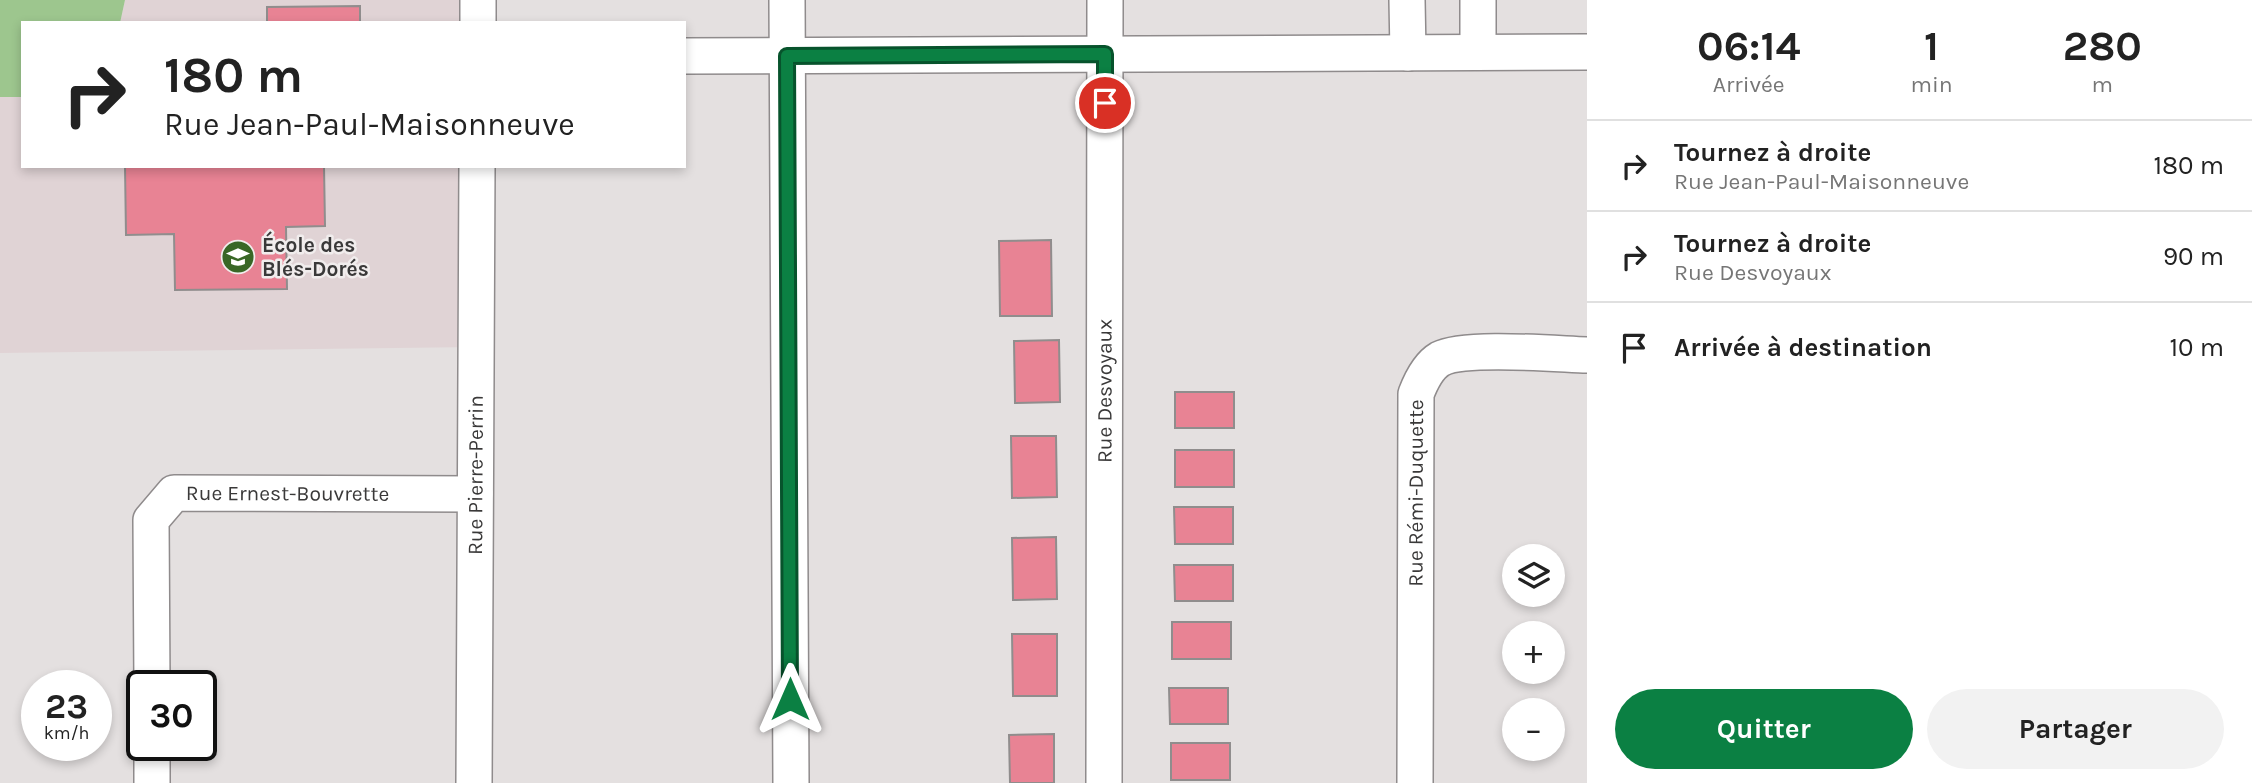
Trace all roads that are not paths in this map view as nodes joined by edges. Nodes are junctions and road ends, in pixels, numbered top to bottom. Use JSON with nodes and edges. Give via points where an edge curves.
{"nodes":[{"id":1,"x":478,"y":0,"type":"edge"},
{"id":2,"x":787,"y":0,"type":"edge"},
{"id":3,"x":1105,"y":0,"type":"edge"},
{"id":4,"x":1407,"y":0,"type":"edge"},
{"id":5,"x":1478,"y":0,"type":"edge"},
{"id":6,"x":478,"y":21,"type":"edge"},
{"id":7,"x":1478,"y":52,"type":"junction"},
{"id":8,"x":1587,"y":52,"type":"edge"},
{"id":9,"x":1408,"y":53,"type":"junction"},
{"id":10,"x":1105,"y":54,"type":"junction"},
{"id":11,"x":787,"y":56,"type":"junction"},
{"id":12,"x":686,"y":57,"type":"edge"},
{"id":13,"x":477,"y":168,"type":"edge"},
{"id":14,"x":1587,"y":355,"type":"edge"},
{"id":15,"x":475,"y":494,"type":"junction"},
{"id":16,"x":152,"y":670,"type":"edge"},
{"id":17,"x":152,"y":761,"type":"edge"},
{"id":18,"x":152,"y":783,"type":"edge"},
{"id":19,"x":474,"y":783,"type":"edge"},
{"id":20,"x":790,"y":783,"type":"edge"},
{"id":21,"x":1104,"y":783,"type":"edge"},
{"id":22,"x":1415,"y":783,"type":"edge"}],
"edges":[{"from":1,"to":6,"type":"street"},
{"from":2,"to":11,"type":"street"},
{"from":3,"to":10,"type":"street","name":"Rue Desvoyaux"},
{"from":4,"to":9,"type":"street"},
{"from":5,"to":7,"type":"street"},
{"from":7,"to":8,"type":"street"},
{"from":7,"to":9,"type":"street"},
{"from":9,"to":10,"type":"street"},
{"from":10,"to":11,"type":"street"},
{"from":10,"to":21,"type":"street","name":"Rue Desvoyaux"},
{"from":11,"to":12,"type":"street"},
{"from":11,"to":20,"type":"street"},
{"from":13,"to":15,"type":"street","name":"Rue Pierre-Perrin"},
{"from":14,"to":22,"type":"street","name":"Rue Rémi-Duquette","via":[[1471,352],[1441,359],[1423,376],[1416,394]]},
{"from":15,"to":16,"type":"street","name":"Rue Ernest-Bouvrette","via":[[174,493],[151,520]]},
{"from":15,"to":19,"type":"street","name":"Rue Pierre-Perrin"},
{"from":17,"to":18,"type":"street"}]}
